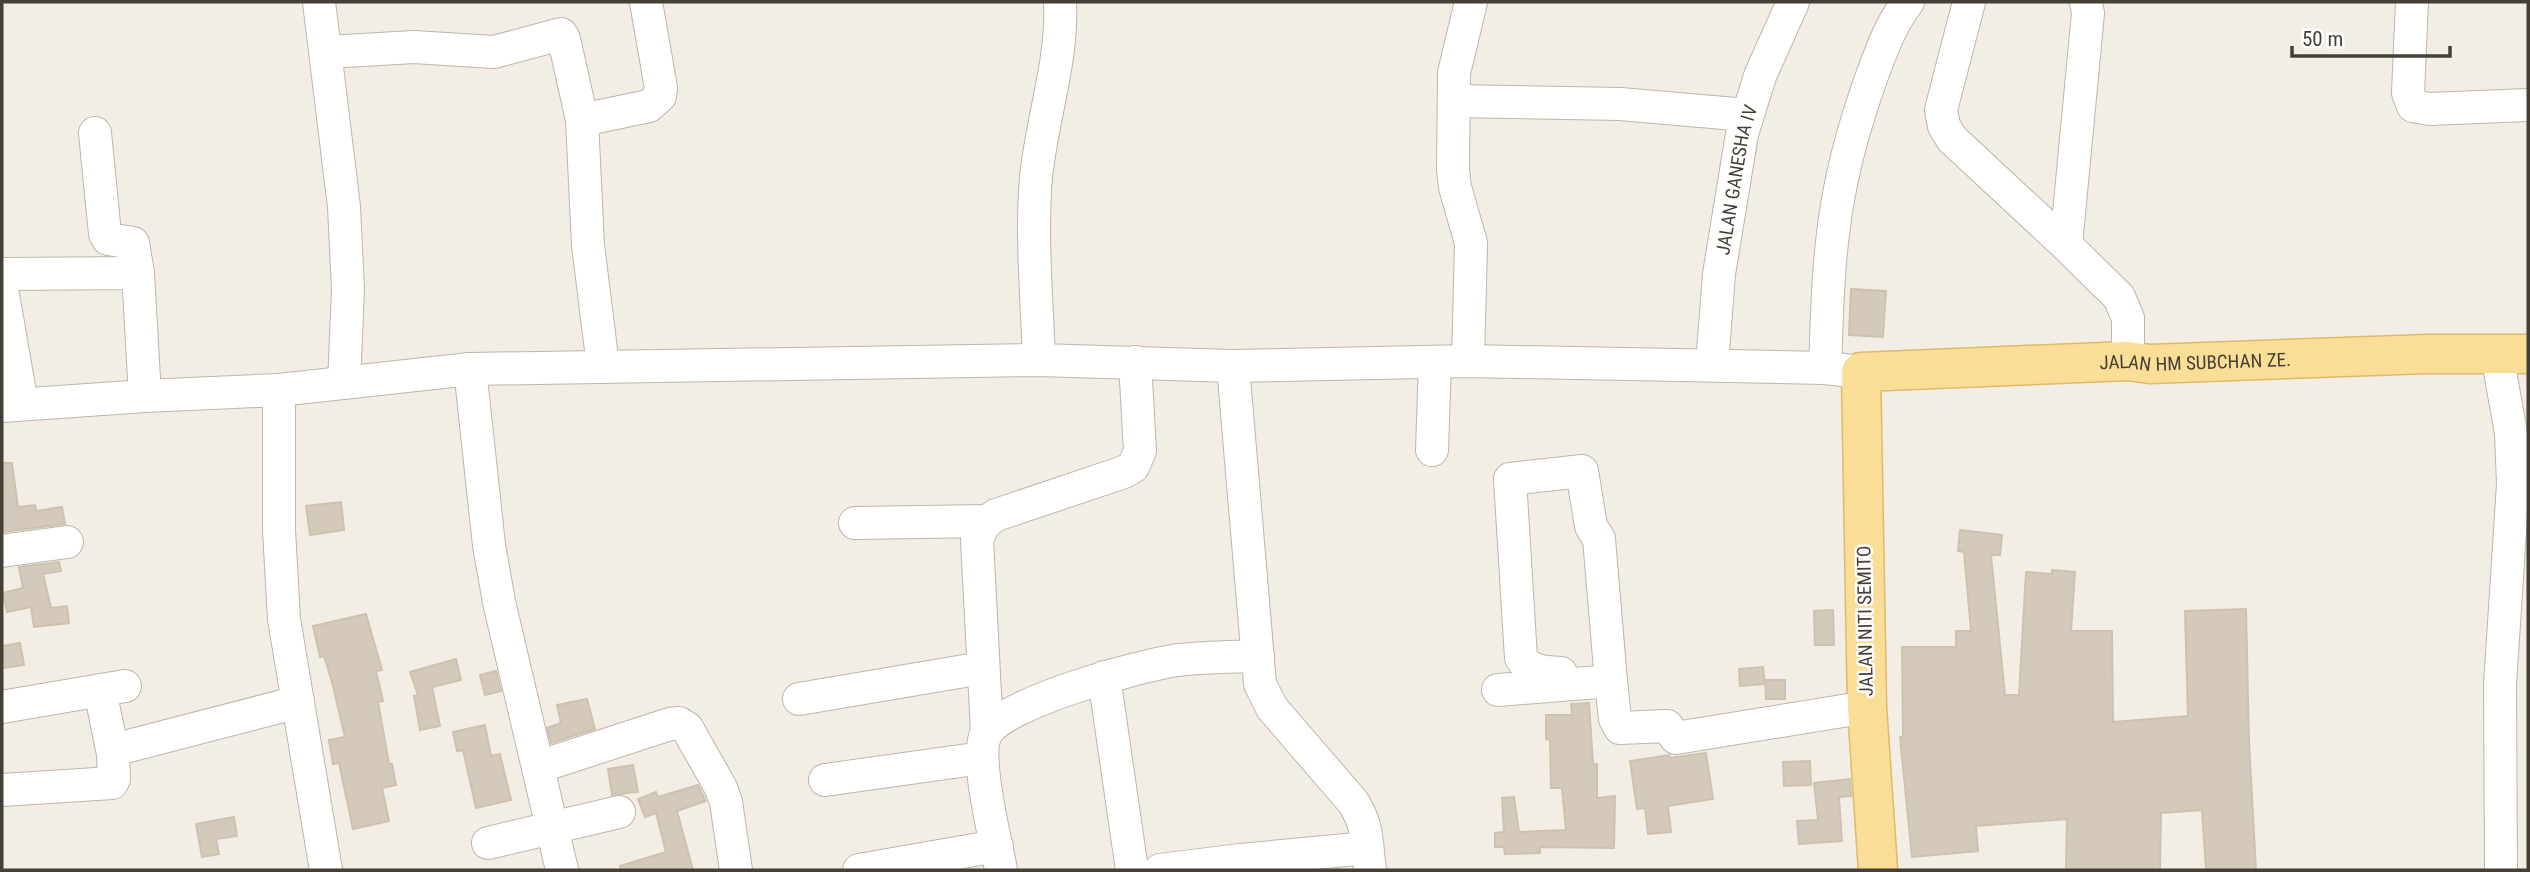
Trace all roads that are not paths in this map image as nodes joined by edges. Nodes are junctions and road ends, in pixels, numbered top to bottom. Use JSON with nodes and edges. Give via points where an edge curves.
{"nodes":[{"id":1,"x":319,"y":2,"type":"edge"},
{"id":2,"x":646,"y":2,"type":"edge"},
{"id":3,"x":1060,"y":2,"type":"edge"},
{"id":4,"x":1793,"y":2,"type":"edge"},
{"id":5,"x":1908,"y":2,"type":"edge"},
{"id":6,"x":1969,"y":2,"type":"edge"},
{"id":7,"x":2086,"y":2,"type":"edge"},
{"id":8,"x":2412,"y":2,"type":"edge"},
{"id":9,"x":1470,"y":8,"type":"edge"},
{"id":10,"x":327,"y":52,"type":"junction"},
{"id":11,"x":1454,"y":101,"type":"junction"},
{"id":12,"x":2528,"y":105,"type":"edge"},
{"id":13,"x":1747,"y":115,"type":"junction"},
{"id":14,"x":582,"y":120,"type":"junction"},
{"id":15,"x":95,"y":133,"type":"dead end"},
{"id":16,"x":2066,"y":244,"type":"junction"},
{"id":17,"x":138,"y":273,"type":"junction"},
{"id":18,"x":2,"y":274,"type":"edge"},
{"id":19,"x":2,"y":289,"type":"edge"},
{"id":20,"x":2513,"y":354,"type":"edge"},
{"id":21,"x":1039,"y":360,"type":"junction"},
{"id":22,"x":2127,"y":361,"type":"junction"},
{"id":23,"x":1135,"y":362,"type":"junction"},
{"id":24,"x":1435,"y":362,"type":"junction"},
{"id":25,"x":1468,"y":362,"type":"junction"},
{"id":26,"x":1712,"y":365,"type":"junction"},
{"id":27,"x":603,"y":366,"type":"junction"},
{"id":28,"x":1233,"y":366,"type":"junction"},
{"id":29,"x":470,"y":369,"type":"junction"},
{"id":30,"x":1843,"y":370,"type":"junction"},
{"id":31,"x":344,"y":383,"type":"junction"},
{"id":32,"x":279,"y":390,"type":"junction"},
{"id":33,"x":145,"y":396,"type":"junction"},
{"id":34,"x":12,"y":405,"type":"edge"},
{"id":35,"x":1432,"y":450,"type":"dead end"},
{"id":36,"x":2519,"y":511,"type":"edge"},
{"id":37,"x":987,"y":521,"type":"junction"},
{"id":38,"x":855,"y":523,"type":"dead end"},
{"id":39,"x":68,"y":542,"type":"dead end"},
{"id":40,"x":2,"y":551,"type":"edge"},
{"id":41,"x":2517,"y":598,"type":"edge"},
{"id":42,"x":1258,"y":656,"type":"junction"},
{"id":43,"x":982,"y":668,"type":"junction"},
{"id":44,"x":1104,"y":677,"type":"junction"},
{"id":45,"x":1611,"y":681,"type":"junction"},
{"id":46,"x":1561,"y":684,"type":"junction"},
{"id":47,"x":1498,"y":690,"type":"dead end"},
{"id":48,"x":799,"y":699,"type":"dead end"},
{"id":49,"x":298,"y":702,"type":"junction"},
{"id":50,"x":2,"y":707,"type":"edge"},
{"id":51,"x":1867,"y":707,"type":"junction"},
{"id":52,"x":984,"y":745,"type":"junction"},
{"id":53,"x":113,"y":754,"type":"junction"},
{"id":54,"x":538,"y":767,"type":"junction"},
{"id":55,"x":825,"y":780,"type":"dead end"},
{"id":56,"x":2,"y":790,"type":"edge"},
{"id":57,"x":620,"y":812,"type":"dead end"},
{"id":58,"x":552,"y":828,"type":"junction"},
{"id":59,"x":488,"y":843,"type":"dead end"},
{"id":60,"x":999,"y":858,"type":"edge"},
{"id":61,"x":1369,"y":859,"type":"edge"},
{"id":62,"x":327,"y":870,"type":"edge"},
{"id":63,"x":562,"y":870,"type":"edge"},
{"id":64,"x":736,"y":870,"type":"edge"},
{"id":65,"x":859,"y":870,"type":"edge"},
{"id":66,"x":1132,"y":870,"type":"edge"},
{"id":67,"x":1160,"y":870,"type":"edge"},
{"id":68,"x":1878,"y":870,"type":"edge"},
{"id":69,"x":2501,"y":870,"type":"edge"}],
"edges":[{"from":1,"to":10,"type":"street"},
{"from":2,"to":14,"type":"street","via":[[660,96],[649,106]]},
{"from":3,"to":21,"type":"street","via":[[1054,77],[1036,177]]},
{"from":4,"to":13,"type":"street","name":"JALAN GANESHA IV"},
{"from":5,"to":30,"type":"street","via":[[1899,13],[1861,104],[1833,234]]},
{"from":6,"to":16,"type":"street","via":[[1941,110],[1944,126],[1952,139]]},
{"from":7,"to":16,"type":"street"},
{"from":8,"to":12,"type":"street","via":[[2407,93],[2413,106]]},
{"from":9,"to":11,"type":"street","via":[[1454,74]]},
{"from":10,"to":14,"type":"street","via":[[414,47],[494,52],[561,34]]},
{"from":10,"to":31,"type":"street","via":[[344,207],[348,290]]},
{"from":11,"to":13,"type":"street","via":[[1620,104]]},
{"from":11,"to":25,"type":"street","via":[[1455,187],[1471,243]]},
{"from":13,"to":26,"type":"street","name":"JALAN GANESHA IV","via":[[1719,274]]},
{"from":14,"to":27,"type":"street","via":[[588,245]]},
{"from":15,"to":17,"type":"street","via":[[105,234],[108,239],[133,243]]},
{"from":16,"to":22,"type":"street","via":[[2124,306]]},
{"from":17,"to":18,"type":"street"},
{"from":17,"to":33,"type":"street"},
{"from":19,"to":34,"type":"street"},
{"from":20,"to":22,"type":"main road","name":"JALAN HM SUBCHAN ZE."},
{"from":20,"to":36,"type":"street","via":[[2511,433]]},
{"from":21,"to":23,"type":"street"},
{"from":21,"to":27,"type":"street"},
{"from":22,"to":30,"type":"main road","name":"JALAN HM SUBCHAN ZE."},
{"from":23,"to":28,"type":"street"},
{"from":23,"to":37,"type":"street","via":[[1140,452],[1133,467]]},
{"from":24,"to":25,"type":"street"},
{"from":24,"to":28,"type":"street"},
{"from":24,"to":35,"type":"street"},
{"from":25,"to":26,"type":"street"},
{"from":26,"to":30,"type":"street"},
{"from":27,"to":29,"type":"street"},
{"from":28,"to":42,"type":"street"},
{"from":29,"to":31,"type":"street"},
{"from":29,"to":54,"type":"street","via":[[489,545]]},
{"from":30,"to":51,"type":"main road","name":"JALAN NITI SEMITO"},
{"from":31,"to":32,"type":"street"},
{"from":32,"to":33,"type":"street"},
{"from":32,"to":49,"type":"street","via":[[281,574]]},
{"from":33,"to":34,"type":"street"},
{"from":36,"to":41,"type":"street"},
{"from":37,"to":38,"type":"street"},
{"from":37,"to":43,"type":"street","via":[[977,540]]},
{"from":39,"to":40,"type":"street"},
{"from":41,"to":69,"type":"street","via":[[2500,685]]},
{"from":42,"to":44,"type":"street","via":[[1176,660]]},
{"from":42,"to":61,"type":"street","via":[[1265,698],[1353,802],[1366,826]]},
{"from":43,"to":48,"type":"street"},
{"from":43,"to":52,"type":"street"},
{"from":44,"to":52,"type":"street","via":[[1012,711],[997,720]]},
{"from":44,"to":66,"type":"street"},
{"from":45,"to":46,"type":"street"},
{"from":45,"to":46,"type":"street","via":[[1599,539],[1591,526],[1582,471],[1510,479],[1521,657],[1542,672],[1561,673]]},
{"from":45,"to":51,"type":"street","via":[[1620,728],[1667,726],[1676,738]]},
{"from":46,"to":47,"type":"street"},
{"from":49,"to":53,"type":"street","via":[[122,747]]},
{"from":49,"to":62,"type":"street"},
{"from":50,"to":53,"type":"street","via":[[113,688]]},
{"from":51,"to":68,"type":"main road","name":"JALAN NITI SEMITO"},
{"from":52,"to":55,"type":"street"},
{"from":52,"to":60,"type":"street"},
{"from":53,"to":56,"type":"street","via":[[112,783]]},
{"from":54,"to":58,"type":"street"},
{"from":54,"to":64,"type":"street","via":[[679,723],[687,728],[721,788]]},
{"from":57,"to":58,"type":"street"},
{"from":58,"to":59,"type":"street"},
{"from":58,"to":63,"type":"street"},
{"from":60,"to":65,"type":"street"},
{"from":61,"to":67,"type":"street","via":[[1240,860]]}]}
